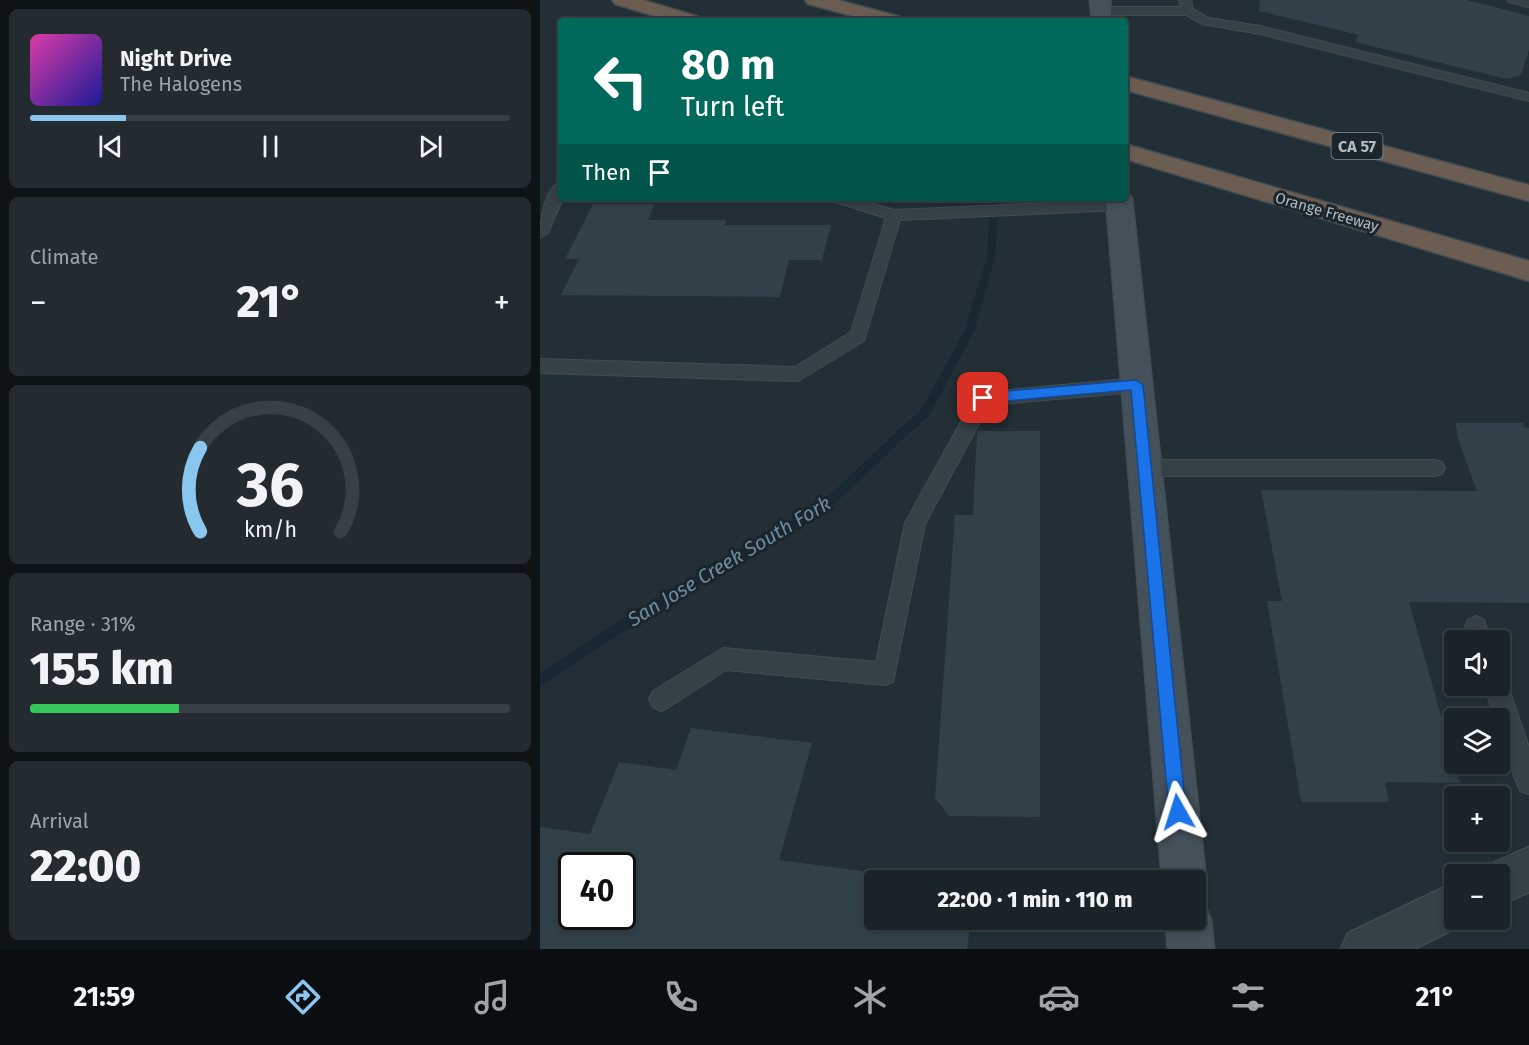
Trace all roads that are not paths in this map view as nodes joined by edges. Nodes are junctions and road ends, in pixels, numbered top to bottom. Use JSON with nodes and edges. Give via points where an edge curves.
{"nodes":[{"id":1,"x":622,"y":0,"type":"edge"},
{"id":2,"x":815,"y":0,"type":"edge"},
{"id":3,"x":1513,"y":0,"type":"edge"},
{"id":4,"x":1529,"y":3,"type":"edge"},
{"id":5,"x":1186,"y":6,"type":"edge"},
{"id":6,"x":1101,"y":11,"type":"edge"},
{"id":7,"x":682,"y":18,"type":"edge"},
{"id":8,"x":883,"y":18,"type":"edge"},
{"id":9,"x":1128,"y":84,"type":"edge"},
{"id":10,"x":1529,"y":97,"type":"edge"},
{"id":11,"x":1128,"y":152,"type":"edge"},
{"id":12,"x":1529,"y":193,"type":"edge"},
{"id":13,"x":558,"y":194,"type":"edge"},
{"id":14,"x":847,"y":201,"type":"edge"},
{"id":15,"x":1119,"y":202,"type":"edge"},
{"id":16,"x":894,"y":215,"type":"junction"},
{"id":17,"x":540,"y":233,"type":"edge"},
{"id":18,"x":1529,"y":271,"type":"edge"},
{"id":19,"x":540,"y":366,"type":"edge"},
{"id":20,"x":1136,"y":385,"type":"junction"},
{"id":21,"x":1145,"y":468,"type":"junction"},
{"id":22,"x":1435,"y":468,"type":"dead end"},
{"id":23,"x":1499,"y":696,"type":"edge"},
{"id":24,"x":661,"y":699,"type":"dead end"},
{"id":25,"x":1529,"y":782,"type":"edge"},
{"id":26,"x":1529,"y":869,"type":"edge"},
{"id":27,"x":1183,"y":870,"type":"edge"},
{"id":28,"x":1510,"y":878,"type":"edge"},
{"id":29,"x":1444,"y":910,"type":"edge"},
{"id":30,"x":1189,"y":930,"type":"edge"},
{"id":31,"x":1191,"y":949,"type":"edge"},
{"id":32,"x":1364,"y":949,"type":"edge"}],
"edges":[{"from":1,"to":7,"type":"highway"},
{"from":2,"to":8,"type":"highway"},
{"from":3,"to":4,"type":"lane"},
{"from":5,"to":6,"type":"lane"},
{"from":5,"to":10,"type":"lane","via":[[1206,21],[1260,30]]},
{"from":9,"to":12,"type":"highway","number":"CA 57"},
{"from":11,"to":18,"type":"highway","name":"Orange Freeway"},
{"from":13,"to":17,"type":"lane"},
{"from":14,"to":16,"type":"lane"},
{"from":15,"to":16,"type":"lane"},
{"from":15,"to":20,"type":"street"},
{"from":16,"to":19,"type":"lane","via":[[858,336],[798,374]]},
{"from":20,"to":21,"type":"street"},
{"from":20,"to":24,"type":"lane","via":[[983,398],[915,523],[885,674],[723,659]]},
{"from":21,"to":22,"type":"lane"},
{"from":21,"to":27,"type":"street"},
{"from":23,"to":25,"type":"lane"},
{"from":26,"to":28,"type":"street"},
{"from":29,"to":32,"type":"street"},
{"from":30,"to":31,"type":"street"}]}
